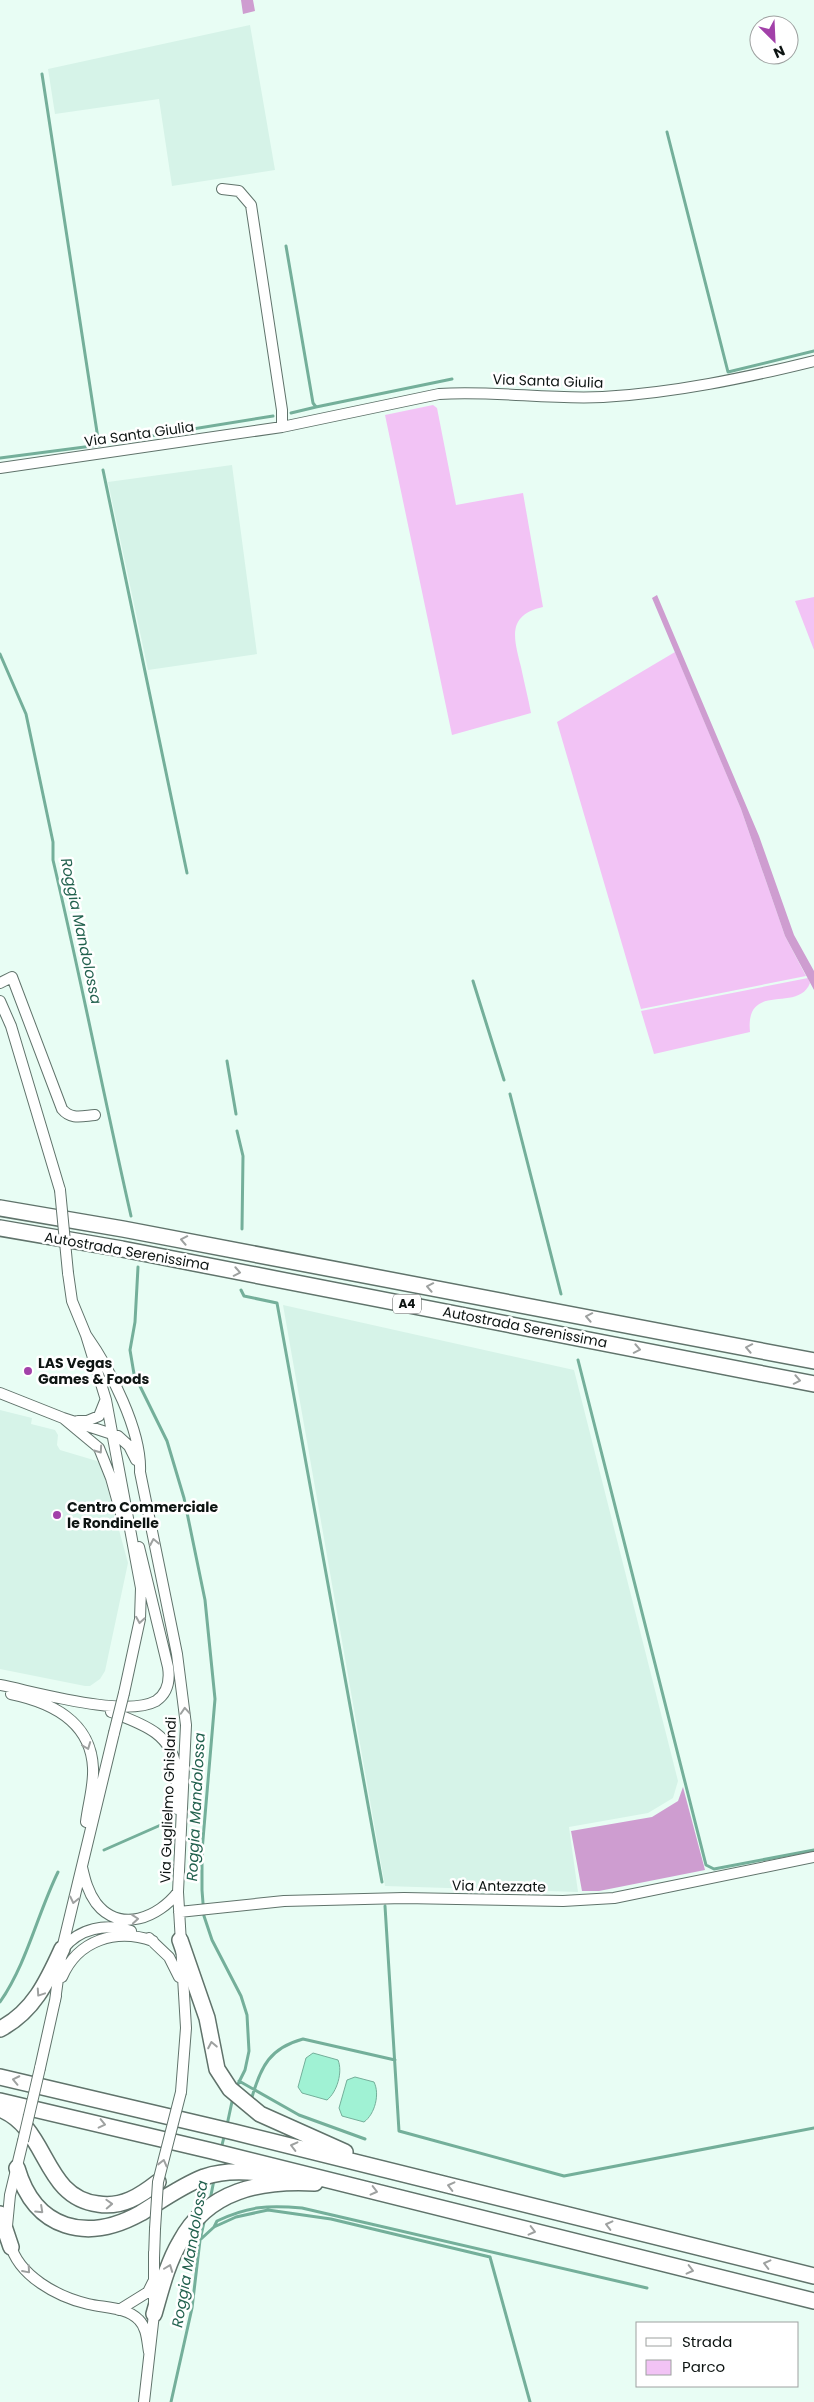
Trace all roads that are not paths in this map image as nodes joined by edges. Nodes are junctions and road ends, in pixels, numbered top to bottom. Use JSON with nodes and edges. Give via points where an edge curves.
{"nodes":[{"id":1,"x":222,"y":189,"type":"dead end"},
{"id":2,"x":814,"y":361,"type":"edge"},
{"id":3,"x":282,"y":427,"type":"junction"},
{"id":4,"x":0,"y":468,"type":"edge"},
{"id":5,"x":0,"y":983,"type":"edge"},
{"id":6,"x":0,"y":1001,"type":"edge"},
{"id":7,"x":0,"y":1015,"type":"edge"},
{"id":8,"x":15,"y":1039,"type":"junction"},
{"id":9,"x":95,"y":1115,"type":"dead end"},
{"id":10,"x":0,"y":1208,"type":"edge"},
{"id":11,"x":0,"y":1228,"type":"edge"},
{"id":12,"x":86,"y":1335,"type":"junction"},
{"id":13,"x":814,"y":1361,"type":"edge"},
{"id":14,"x":814,"y":1384,"type":"edge"},
{"id":15,"x":0,"y":1393,"type":"edge"},
{"id":16,"x":106,"y":1400,"type":"junction"},
{"id":17,"x":63,"y":1418,"type":"junction"},
{"id":18,"x":110,"y":1433,"type":"junction"},
{"id":19,"x":129,"y":1446,"type":"junction"},
{"id":20,"x":115,"y":1452,"type":"junction"},
{"id":21,"x":140,"y":1472,"type":"junction"},
{"id":22,"x":128,"y":1515,"type":"junction"},
{"id":23,"x":137,"y":1572,"type":"junction"},
{"id":24,"x":0,"y":1685,"type":"edge"},
{"id":25,"x":0,"y":1692,"type":"edge"},
{"id":26,"x":67,"y":1698,"type":"junction"},
{"id":27,"x":181,"y":1847,"type":"junction"},
{"id":28,"x":814,"y":1856,"type":"edge"},
{"id":29,"x":82,"y":1862,"type":"junction"},
{"id":30,"x":178,"y":1892,"type":"junction"},
{"id":31,"x":179,"y":1912,"type":"junction"},
{"id":32,"x":180,"y":1940,"type":"junction"},
{"id":33,"x":153,"y":1941,"type":"junction"},
{"id":34,"x":62,"y":1949,"type":"junction"},
{"id":35,"x":184,"y":1996,"type":"junction"},
{"id":36,"x":55,"y":2001,"type":"junction"},
{"id":37,"x":0,"y":2030,"type":"edge"},
{"id":38,"x":0,"y":2077,"type":"edge"},
{"id":39,"x":0,"y":2101,"type":"edge"},
{"id":40,"x":0,"y":2109,"type":"edge"},
{"id":41,"x":373,"y":2166,"type":"junction"},
{"id":42,"x":17,"y":2168,"type":"junction"},
{"id":43,"x":158,"y":2182,"type":"junction"},
{"id":44,"x":354,"y":2186,"type":"junction"},
{"id":45,"x":0,"y":2214,"type":"edge"},
{"id":46,"x":11,"y":2246,"type":"junction"},
{"id":47,"x":154,"y":2252,"type":"junction"},
{"id":48,"x":814,"y":2276,"type":"edge"},
{"id":49,"x":814,"y":2301,"type":"edge"},
{"id":50,"x":119,"y":2310,"type":"junction"},
{"id":51,"x":154,"y":2314,"type":"junction"},
{"id":52,"x":149,"y":2352,"type":"junction"},
{"id":53,"x":144,"y":2402,"type":"edge"}],
"edges":[{"from":1,"to":3,"type":"street","via":[[239,191],[251,204]]},
{"from":2,"to":3,"type":"street","name":"Via Santa Giulia","via":[[710,384],[604,397],[439,394]]},
{"from":3,"to":4,"type":"street","name":"Via Santa Giulia"},
{"from":5,"to":9,"type":"street","via":[[12,977],[67,1116]]},
{"from":6,"to":8,"type":"street","name":"Via Guglielmo Ghislandi"},
{"from":7,"to":8,"type":"street","name":"Via Guglielmo Ghislandi"},
{"from":8,"to":12,"type":"street","name":"Via Guglielmo Ghislandi","bridge":true,"via":[[60,1190],[72,1301]]},
{"from":13,"to":10,"type":"highway","name":"Autostrada Serenissima","number":"A4","one_way":true,"via":[[132,1230]]},
{"from":11,"to":14,"type":"highway","name":"Autostrada Serenissima","number":"A4","one_way":true},
{"from":12,"to":16,"type":"street","name":"Via Guglielmo Ghislandi"},
{"from":12,"to":21,"type":"street","name":"Via Guglielmo Ghislandi","via":[[97,1350],[128,1416],[139,1451]]},
{"from":15,"to":17,"type":"street"},
{"from":16,"to":17,"type":"street","via":[[102,1412],[95,1418],[81,1421]]},
{"from":16,"to":18,"type":"street","name":"Via Guglielmo Ghislandi"},
{"from":17,"to":18,"type":"street"},
{"from":17,"to":23,"type":"street","one_way":true,"via":[[89,1438],[104,1458]]},
{"from":18,"to":19,"type":"street"},
{"from":18,"to":20,"type":"street","name":"Via Guglielmo Ghislandi"},
{"from":19,"to":20,"type":"street","via":[[121,1446]]},
{"from":19,"to":21,"type":"street"},
{"from":20,"to":22,"type":"street","name":"Via Guglielmo Ghislandi"},
{"from":27,"to":21,"type":"street","name":"Via Guglielmo Ghislandi","one_way":true,"via":[[186,1746],[184,1699]]},
{"from":22,"to":23,"type":"street","name":"Via Guglielmo Ghislandi"},
{"from":22,"to":26,"type":"street","via":[[160,1630],[168,1684],[157,1700],[138,1707]]},
{"from":23,"to":29,"type":"street","name":"Via Guglielmo Ghislandi","one_way":true,"bridge":true,"via":[[141,1588],[140,1619]]},
{"from":24,"to":26,"type":"street"},
{"from":25,"to":29,"type":"street","one_way":true,"via":[[33,1699],[57,1709],[74,1722],[85,1740],[93,1767]]},
{"from":26,"to":27,"type":"street","via":[[136,1721],[157,1733],[167,1744],[176,1770]]},
{"from":27,"to":30,"type":"street","name":"Via Guglielmo Ghislandi"},
{"from":28,"to":31,"type":"street","name":"Via Antezzate","via":[[614,1898],[563,1902],[404,1898],[293,1900]]},
{"from":29,"to":30,"type":"street","name":"Via Guglielmo Ghislandi","one_way":true,"via":[[87,1886],[97,1904],[119,1918],[137,1920],[148,1917],[166,1906]]},
{"from":29,"to":34,"type":"street","name":"Via Guglielmo Ghislandi","one_way":true},
{"from":30,"to":31,"type":"street","name":"Via Guglielmo Ghislandi"},
{"from":31,"to":32,"type":"street","name":"Via Guglielmo Ghislandi"},
{"from":32,"to":35,"type":"street","name":"Via Guglielmo Ghislandi"},
{"from":41,"to":32,"type":"highway","one_way":true,"via":[[260,2114],[230,2089],[217,2069],[207,2018]]},
{"from":33,"to":34,"type":"street","name":"Via Guglielmo Ghislandi","via":[[126,1929],[100,1928],[78,1934]]},
{"from":33,"to":35,"type":"street","name":"Via Guglielmo Ghislandi","via":[[176,1968]]},
{"from":33,"to":36,"type":"street","name":"Via Guglielmo Ghislandi","via":[[124,1935],[108,1937],[83,1948],[66,1967]]},
{"from":34,"to":36,"type":"street","name":"Via Guglielmo Ghislandi"},
{"from":34,"to":37,"type":"highway","one_way":true,"via":[[33,2003]]},
{"from":43,"to":35,"type":"street","name":"Via Guglielmo Ghislandi","one_way":true,"bridge":true,"via":[[181,2092],[185,2056]]},
{"from":36,"to":42,"type":"street","name":"Via Guglielmo Ghislandi","bridge":true},
{"from":41,"to":38,"type":"highway","one_way":true},
{"from":39,"to":44,"type":"highway","one_way":true},
{"from":40,"to":43,"type":"highway","one_way":true,"via":[[22,2123],[61,2185],[78,2199],[104,2205],[116,2204],[141,2196]]},
{"from":48,"to":41,"type":"highway","one_way":true},
{"from":42,"to":44,"type":"highway","one_way":true,"via":[[27,2196],[43,2214],[64,2226],[90,2229],[140,2213],[174,2191],[222,2173],[252,2172]]},
{"from":42,"to":46,"type":"street","name":"Via Guglielmo Ghislandi","via":[[7,2214]]},
{"from":43,"to":47,"type":"street","name":"Via Guglielmo Ghislandi","bridge":true},
{"from":44,"to":49,"type":"highway","one_way":true},
{"from":51,"to":44,"type":"highway","one_way":true,"via":[[180,2242],[202,2214],[214,2205],[240,2190],[268,2183]]},
{"from":45,"to":46,"type":"highway"},
{"from":46,"to":50,"type":"street","name":"Via Guglielmo Ghislandi","one_way":true,"via":[[24,2267],[41,2283],[87,2304]]},
{"from":47,"to":50,"type":"street","name":"Via Guglielmo Ghislandi","via":[[153,2281],[148,2292]]},
{"from":47,"to":51,"type":"street","name":"Via Guglielmo Ghislandi"},
{"from":50,"to":52,"type":"street","name":"Via Guglielmo Ghislandi","via":[[140,2320],[145,2328]]},
{"from":51,"to":52,"type":"street","name":"Via Guglielmo Ghislandi"},
{"from":52,"to":53,"type":"street"}]}
